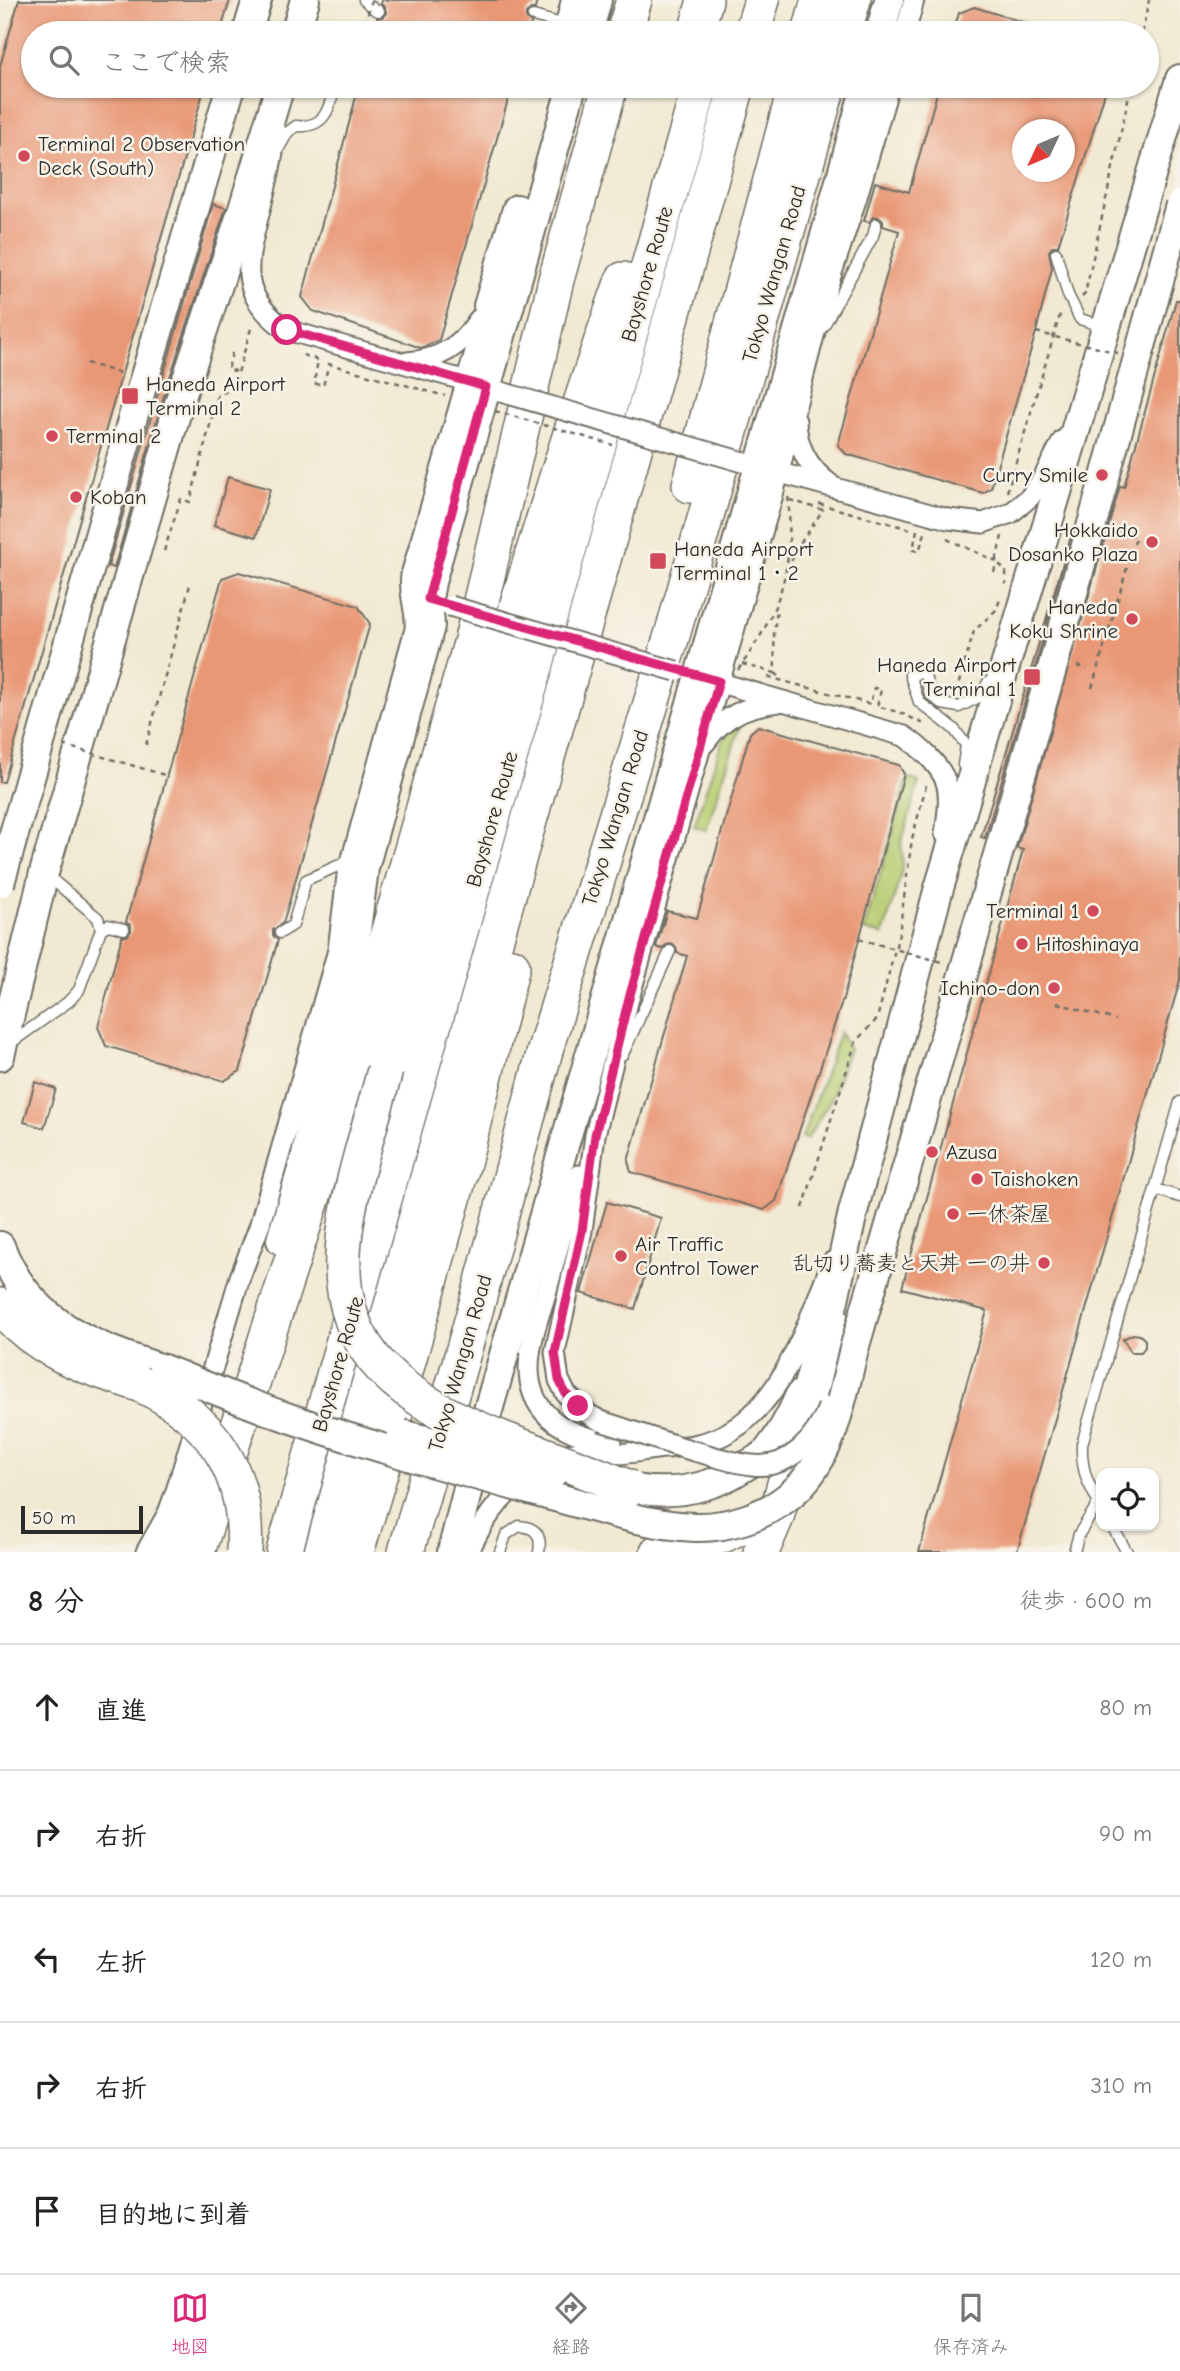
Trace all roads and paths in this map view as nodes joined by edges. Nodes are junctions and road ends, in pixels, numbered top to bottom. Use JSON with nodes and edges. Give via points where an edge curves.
{"nodes":[{"id":1,"x":257,"y":0,"type":"edge"},
{"id":2,"x":305,"y":0,"type":"edge"},
{"id":3,"x":364,"y":0,"type":"edge"},
{"id":4,"x":372,"y":0,"type":"edge"},
{"id":5,"x":597,"y":0,"type":"edge"},
{"id":6,"x":634,"y":0,"type":"edge"},
{"id":7,"x":705,"y":0,"type":"edge"},
{"id":8,"x":724,"y":0,"type":"edge"},
{"id":9,"x":762,"y":0,"type":"edge"},
{"id":10,"x":819,"y":0,"type":"edge"},
{"id":11,"x":853,"y":0,"type":"edge"},
{"id":12,"x":889,"y":0,"type":"edge"},
{"id":13,"x":914,"y":0,"type":"edge"},
{"id":14,"x":1149,"y":0,"type":"edge"},
{"id":15,"x":379,"y":10,"type":"dead end"},
{"id":16,"x":533,"y":16,"type":"dead end"},
{"id":17,"x":251,"y":21,"type":"edge"},
{"id":18,"x":299,"y":21,"type":"edge"},
{"id":19,"x":366,"y":21,"type":"edge"},
{"id":20,"x":563,"y":21,"type":"edge"},
{"id":21,"x":577,"y":21,"type":"edge"},
{"id":22,"x":628,"y":21,"type":"edge"},
{"id":23,"x":699,"y":21,"type":"edge"},
{"id":24,"x":718,"y":21,"type":"edge"},
{"id":25,"x":756,"y":21,"type":"edge"},
{"id":26,"x":813,"y":21,"type":"edge"},
{"id":27,"x":847,"y":21,"type":"edge"},
{"id":28,"x":883,"y":21,"type":"edge"},
{"id":29,"x":908,"y":21,"type":"edge"},
{"id":30,"x":1145,"y":21,"type":"edge"},
{"id":31,"x":1180,"y":79,"type":"edge"},
{"id":32,"x":227,"y":98,"type":"edge"},
{"id":33,"x":277,"y":98,"type":"edge"},
{"id":34,"x":280,"y":98,"type":"edge"},
{"id":35,"x":332,"y":98,"type":"edge"},
{"id":36,"x":551,"y":98,"type":"edge"},
{"id":37,"x":569,"y":98,"type":"edge"},
{"id":38,"x":607,"y":98,"type":"edge"},
{"id":39,"x":678,"y":98,"type":"edge"},
{"id":40,"x":697,"y":98,"type":"edge"},
{"id":41,"x":734,"y":98,"type":"edge"},
{"id":42,"x":793,"y":98,"type":"edge"},
{"id":43,"x":825,"y":98,"type":"edge"},
{"id":44,"x":863,"y":98,"type":"edge"},
{"id":45,"x":886,"y":98,"type":"edge"},
{"id":46,"x":273,"y":158,"type":"junction"},
{"id":47,"x":1180,"y":205,"type":"edge"},
{"id":48,"x":876,"y":224,"type":"dead end"},
{"id":49,"x":1056,"y":253,"type":"dead end"},
{"id":50,"x":488,"y":306,"type":"junction"},
{"id":51,"x":252,"y":325,"type":"dead end"},
{"id":52,"x":1105,"y":326,"type":"junction"},
{"id":53,"x":1036,"y":332,"type":"dead end"},
{"id":54,"x":815,"y":340,"type":"junction"},
{"id":55,"x":295,"y":352,"type":"dead end"},
{"id":56,"x":232,"y":353,"type":"dead end"},
{"id":57,"x":1118,"y":353,"type":"dead end"},
{"id":58,"x":86,"y":363,"type":"dead end"},
{"id":59,"x":399,"y":363,"type":"junction"},
{"id":60,"x":238,"y":372,"type":"junction"},
{"id":61,"x":134,"y":378,"type":"dead end"},
{"id":62,"x":485,"y":387,"type":"junction"},
{"id":63,"x":452,"y":398,"type":"dead end"},
{"id":64,"x":1080,"y":408,"type":"junction"},
{"id":65,"x":795,"y":412,"type":"junction"},
{"id":66,"x":760,"y":467,"type":"junction"},
{"id":67,"x":834,"y":486,"type":"junction"},
{"id":68,"x":789,"y":500,"type":"junction"},
{"id":69,"x":831,"y":508,"type":"junction"},
{"id":70,"x":823,"y":510,"type":"junction"},
{"id":71,"x":1004,"y":526,"type":"dead end"},
{"id":72,"x":1111,"y":530,"type":"dead end"},
{"id":73,"x":164,"y":551,"type":"dead end"},
{"id":74,"x":996,"y":561,"type":"junction"},
{"id":75,"x":787,"y":570,"type":"junction"},
{"id":76,"x":994,"y":574,"type":"dead end"},
{"id":77,"x":191,"y":581,"type":"dead end"},
{"id":78,"x":1006,"y":585,"type":"dead end"},
{"id":79,"x":439,"y":603,"type":"junction"},
{"id":80,"x":777,"y":606,"type":"junction"},
{"id":81,"x":1009,"y":608,"type":"junction"},
{"id":82,"x":578,"y":652,"type":"junction"},
{"id":83,"x":742,"y":664,"type":"junction"},
{"id":84,"x":750,"y":672,"type":"dead end"},
{"id":85,"x":713,"y":673,"type":"junction"},
{"id":86,"x":775,"y":673,"type":"junction"},
{"id":87,"x":762,"y":675,"type":"dead end"},
{"id":88,"x":786,"y":681,"type":"junction"},
{"id":89,"x":1092,"y":688,"type":"dead end"},
{"id":90,"x":954,"y":700,"type":"dead end"},
{"id":91,"x":787,"y":702,"type":"junction"},
{"id":92,"x":870,"y":704,"type":"junction"},
{"id":93,"x":877,"y":706,"type":"junction"},
{"id":94,"x":933,"y":729,"type":"dead end"},
{"id":95,"x":639,"y":738,"type":"junction"},
{"id":96,"x":56,"y":743,"type":"dead end"},
{"id":97,"x":146,"y":745,"type":"dead end"},
{"id":98,"x":698,"y":752,"type":"junction"},
{"id":99,"x":168,"y":776,"type":"dead end"},
{"id":100,"x":928,"y":778,"type":"dead end"},
{"id":101,"x":964,"y":802,"type":"junction"},
{"id":102,"x":352,"y":860,"type":"junction"},
{"id":103,"x":42,"y":881,"type":"junction"},
{"id":104,"x":0,"y":883,"type":"edge"},
{"id":105,"x":937,"y":895,"type":"junction"},
{"id":106,"x":101,"y":929,"type":"junction"},
{"id":107,"x":124,"y":929,"type":"dead end"},
{"id":108,"x":280,"y":933,"type":"dead end"},
{"id":109,"x":859,"y":939,"type":"dead end"},
{"id":110,"x":670,"y":951,"type":"dead end"},
{"id":111,"x":950,"y":964,"type":"dead end"},
{"id":112,"x":0,"y":1003,"type":"edge"},
{"id":113,"x":1057,"y":1003,"type":"dead end"},
{"id":114,"x":1116,"y":1020,"type":"dead end"},
{"id":115,"x":0,"y":1054,"type":"edge"},
{"id":116,"x":609,"y":1083,"type":"junction"},
{"id":117,"x":1180,"y":1102,"type":"edge"},
{"id":118,"x":595,"y":1135,"type":"junction"},
{"id":119,"x":1155,"y":1189,"type":"junction"},
{"id":120,"x":1180,"y":1196,"type":"edge"},
{"id":121,"x":803,"y":1208,"type":"dead end"},
{"id":122,"x":853,"y":1212,"type":"junction"},
{"id":123,"x":0,"y":1246,"type":"edge"},
{"id":124,"x":0,"y":1306,"type":"edge"},
{"id":125,"x":830,"y":1318,"type":"junction"},
{"id":126,"x":0,"y":1345,"type":"edge"},
{"id":127,"x":854,"y":1349,"type":"junction"},
{"id":128,"x":88,"y":1368,"type":"junction"},
{"id":129,"x":152,"y":1377,"type":"junction"},
{"id":130,"x":640,"y":1450,"type":"junction"},
{"id":131,"x":629,"y":1488,"type":"junction"},
{"id":132,"x":1096,"y":1497,"type":"edge"},
{"id":133,"x":1096,"y":1510,"type":"edge"},
{"id":134,"x":760,"y":1514,"type":"junction"},
{"id":135,"x":1115,"y":1531,"type":"edge"},
{"id":136,"x":202,"y":1543,"type":"edge"},
{"id":137,"x":146,"y":1552,"type":"edge"},
{"id":138,"x":170,"y":1552,"type":"edge"},
{"id":139,"x":244,"y":1552,"type":"edge"},
{"id":140,"x":284,"y":1552,"type":"edge"},
{"id":141,"x":322,"y":1552,"type":"edge"},
{"id":142,"x":356,"y":1552,"type":"edge"},
{"id":143,"x":406,"y":1552,"type":"edge"},
{"id":144,"x":452,"y":1552,"type":"edge"},
{"id":145,"x":469,"y":1552,"type":"edge"},
{"id":146,"x":500,"y":1552,"type":"edge"},
{"id":147,"x":539,"y":1552,"type":"edge"},
{"id":148,"x":658,"y":1552,"type":"edge"},
{"id":149,"x":761,"y":1552,"type":"edge"},
{"id":150,"x":1074,"y":1552,"type":"edge"},
{"id":151,"x":1127,"y":1552,"type":"edge"}],
"edges":[{"from":1,"to":17,"type":"street"},
{"from":2,"to":18,"type":"street"},
{"from":3,"to":15,"type":"lane"},
{"from":4,"to":19,"type":"path","bridge":true},
{"from":5,"to":21,"type":"street"},
{"from":6,"to":22,"type":"highway"},
{"from":7,"to":23,"type":"highway"},
{"from":8,"to":24,"type":"highway"},
{"from":9,"to":25,"type":"highway"},
{"from":10,"to":26,"type":"highway"},
{"from":11,"to":27,"type":"highway"},
{"from":12,"to":28,"type":"street"},
{"from":13,"to":29,"type":"street"},
{"from":14,"to":30,"type":"path"},
{"from":16,"to":20,"type":"lane"},
{"from":31,"to":52,"type":"street"},
{"from":32,"to":104,"type":"street","bridge":true},
{"from":33,"to":103,"type":"street","via":[[178,407]]},
{"from":34,"to":46,"type":"street"},
{"from":35,"to":46,"type":"lane","via":[[322,119],[288,132]]},
{"from":36,"to":50,"type":"street"},
{"from":37,"to":62,"type":"street"},
{"from":38,"to":136,"type":"highway","via":[[559,268],[472,640],[313,1196]]},
{"from":39,"to":131,"type":"highway","bridge":true,"via":[[632,255],[572,428],[465,789],[385,1070],[344,1238],[348,1307],[366,1349],[400,1386],[444,1414]]},
{"from":40,"to":140,"type":"highway","name":"Bayshore Route"},
{"from":41,"to":82,"type":"highway","name":"Bayshore Route"},
{"from":42,"to":95,"type":"highway","via":[[654,629],[641,695]]},
{"from":43,"to":95,"type":"highway","name":"Tokyo Wangan Road"},
{"from":44,"to":66,"type":"street"},
{"from":45,"to":54,"type":"street"},
{"from":46,"to":59,"type":"street","via":[[247,262],[255,298],[264,312],[287,330]]},
{"from":47,"to":127,"type":"street","bridge":true,"via":[[1052,669]]},
{"from":48,"to":54,"type":"lane"},
{"from":49,"to":52,"type":"lane","via":[[1080,319]]},
{"from":50,"to":59,"type":"street","via":[[464,340],[449,351]]},
{"from":50,"to":62,"type":"street"},
{"from":51,"to":60,"type":"path"},
{"from":52,"to":64,"type":"street"},
{"from":53,"to":57,"type":"path","bridge":true},
{"from":54,"to":65,"type":"street"},
{"from":55,"to":63,"type":"path","via":[[318,360],[314,383],[323,386],[329,364]]},
{"from":56,"to":60,"type":"path","via":[[228,369]]},
{"from":58,"to":61,"type":"path"},
{"from":59,"to":62,"type":"street"},
{"from":60,"to":73,"type":"path","via":[[233,390],[218,394],[190,502],[181,499]]},
{"from":62,"to":66,"type":"street","bridge":true},
{"from":62,"to":79,"type":"street"},
{"from":62,"to":102,"type":"street","via":[[411,575],[415,629]]},
{"from":64,"to":67,"type":"street","via":[[1030,497],[1011,513],[983,523],[948,519]]},
{"from":64,"to":81,"type":"street"},
{"from":65,"to":66,"type":"street"},
{"from":65,"to":67,"type":"street","via":[[796,432],[806,459]]},
{"from":66,"to":67,"type":"street"},
{"from":66,"to":85,"type":"street"},
{"from":68,"to":69,"type":"path","bridge":true,"via":[[786,493]]},
{"from":68,"to":70,"type":"path"},
{"from":68,"to":75,"type":"path","bridge":true},
{"from":69,"to":70,"type":"path"},
{"from":69,"to":74,"type":"path","via":[[918,531],[913,550],[919,551],[925,533]]},
{"from":70,"to":75,"type":"path"},
{"from":71,"to":74,"type":"path"},
{"from":72,"to":89,"type":"path","via":[[1136,537]]},
{"from":74,"to":76,"type":"path"},
{"from":74,"to":78,"type":"path","via":[[1006,571]]},
{"from":75,"to":80,"type":"path","bridge":true},
{"from":77,"to":97,"type":"path"},
{"from":79,"to":85,"type":"street","bridge":true},
{"from":79,"to":138,"type":"street","via":[[362,875],[356,940],[319,1077],[306,1156],[214,1450]]},
{"from":80,"to":83,"type":"path","bridge":true},
{"from":80,"to":86,"type":"path","bridge":true},
{"from":81,"to":90,"type":"path","via":[[996,610],[974,631]]},
{"from":81,"to":101,"type":"street"},
{"from":81,"to":101,"type":"lane","via":[[981,696],[959,707],[942,704],[930,694],[924,672],[910,675],[919,702],[954,729],[966,746],[961,785]]},
{"from":82,"to":141,"type":"highway","name":"Bayshore Route"},
{"from":82,"to":142,"type":"highway","via":[[577,703],[477,1110]]},
{"from":83,"to":85,"type":"path","bridge":true},
{"from":83,"to":86,"type":"path","bridge":true},
{"from":84,"to":85,"type":"path"},
{"from":85,"to":91,"type":"street"},
{"from":85,"to":98,"type":"street"},
{"from":85,"to":144,"type":"street","via":[[485,1421]]},
{"from":86,"to":88,"type":"path"},
{"from":87,"to":88,"type":"path"},
{"from":88,"to":92,"type":"path"},
{"from":91,"to":98,"type":"street","via":[[741,709],[713,730]]},
{"from":91,"to":105,"type":"street","via":[[904,736],[921,747],[946,781],[948,797]]},
{"from":92,"to":93,"type":"path"},
{"from":92,"to":93,"type":"path","via":[[874,688],[881,690]]},
{"from":93,"to":94,"type":"path"},
{"from":95,"to":143,"type":"highway","name":"Tokyo Wangan Road","via":[[547,1042]]},
{"from":96,"to":99,"type":"path","bridge":true},
{"from":98,"to":116,"type":"street"},
{"from":100,"to":121,"type":"path","via":[[912,839],[899,934],[877,1019],[856,1041]]},
{"from":101,"to":105,"type":"street"},
{"from":102,"to":108,"type":"lane","via":[[306,880],[293,925]]},
{"from":102,"to":137,"type":"street","via":[[338,950],[259,1227],[176,1491]]},
{"from":103,"to":106,"type":"lane","via":[[98,918]]},
{"from":103,"to":112,"type":"street"},
{"from":103,"to":115,"type":"street"},
{"from":105,"to":122,"type":"street"},
{"from":106,"to":107,"type":"lane","via":[[108,925]]},
{"from":106,"to":115,"type":"lane","via":[[79,990]]},
{"from":109,"to":111,"type":"path","bridge":true},
{"from":110,"to":116,"type":"lane"},
{"from":113,"to":114,"type":"path"},
{"from":116,"to":118,"type":"street"},
{"from":117,"to":119,"type":"lane"},
{"from":118,"to":127,"type":"street","bridge":true,"via":[[582,1231],[555,1352],[566,1394],[588,1415],[725,1460],[771,1464],[799,1450],[822,1424]]},
{"from":118,"to":130,"type":"street","via":[[582,1163],[533,1340],[531,1385],[547,1415],[566,1430]]},
{"from":119,"to":120,"type":"lane"},
{"from":119,"to":132,"type":"lane","via":[[1082,1444],[1081,1463]]},
{"from":122,"to":125,"type":"street"},
{"from":122,"to":130,"type":"street","via":[[789,1364],[763,1405],[720,1436],[695,1445]]},
{"from":123,"to":129,"type":"street","via":[[18,1282],[51,1317]]},
{"from":124,"to":128,"type":"highway","via":[[34,1340]]},
{"from":125,"to":131,"type":"street","via":[[794,1408],[766,1453],[708,1487],[652,1492]]},
{"from":125,"to":149,"type":"highway","via":[[776,1517]]},
{"from":126,"to":128,"type":"highway","via":[[61,1365]]},
{"from":127,"to":134,"type":"street","bridge":true,"via":[[833,1432],[811,1474],[789,1497]]},
{"from":128,"to":129,"type":"highway"},
{"from":129,"to":131,"type":"street","bridge":true,"via":[[339,1418],[590,1483]]},
{"from":129,"to":134,"type":"street","bridge":true,"via":[[486,1478],[650,1522],[697,1527]]},
{"from":129,"to":139,"type":"highway","bridge":true,"via":[[221,1449],[237,1483]]},
{"from":130,"to":145,"type":"street","via":[[572,1452],[551,1459],[500,1499]]},
{"from":133,"to":150,"type":"lane","via":[[1079,1534]]},
{"from":134,"to":148,"type":"highway","bridge":true,"via":[[721,1536]]},
{"from":135,"to":151,"type":"lane"},
{"from":146,"to":147,"type":"lane","via":[[506,1535],[519,1526],[538,1534]]}]}
